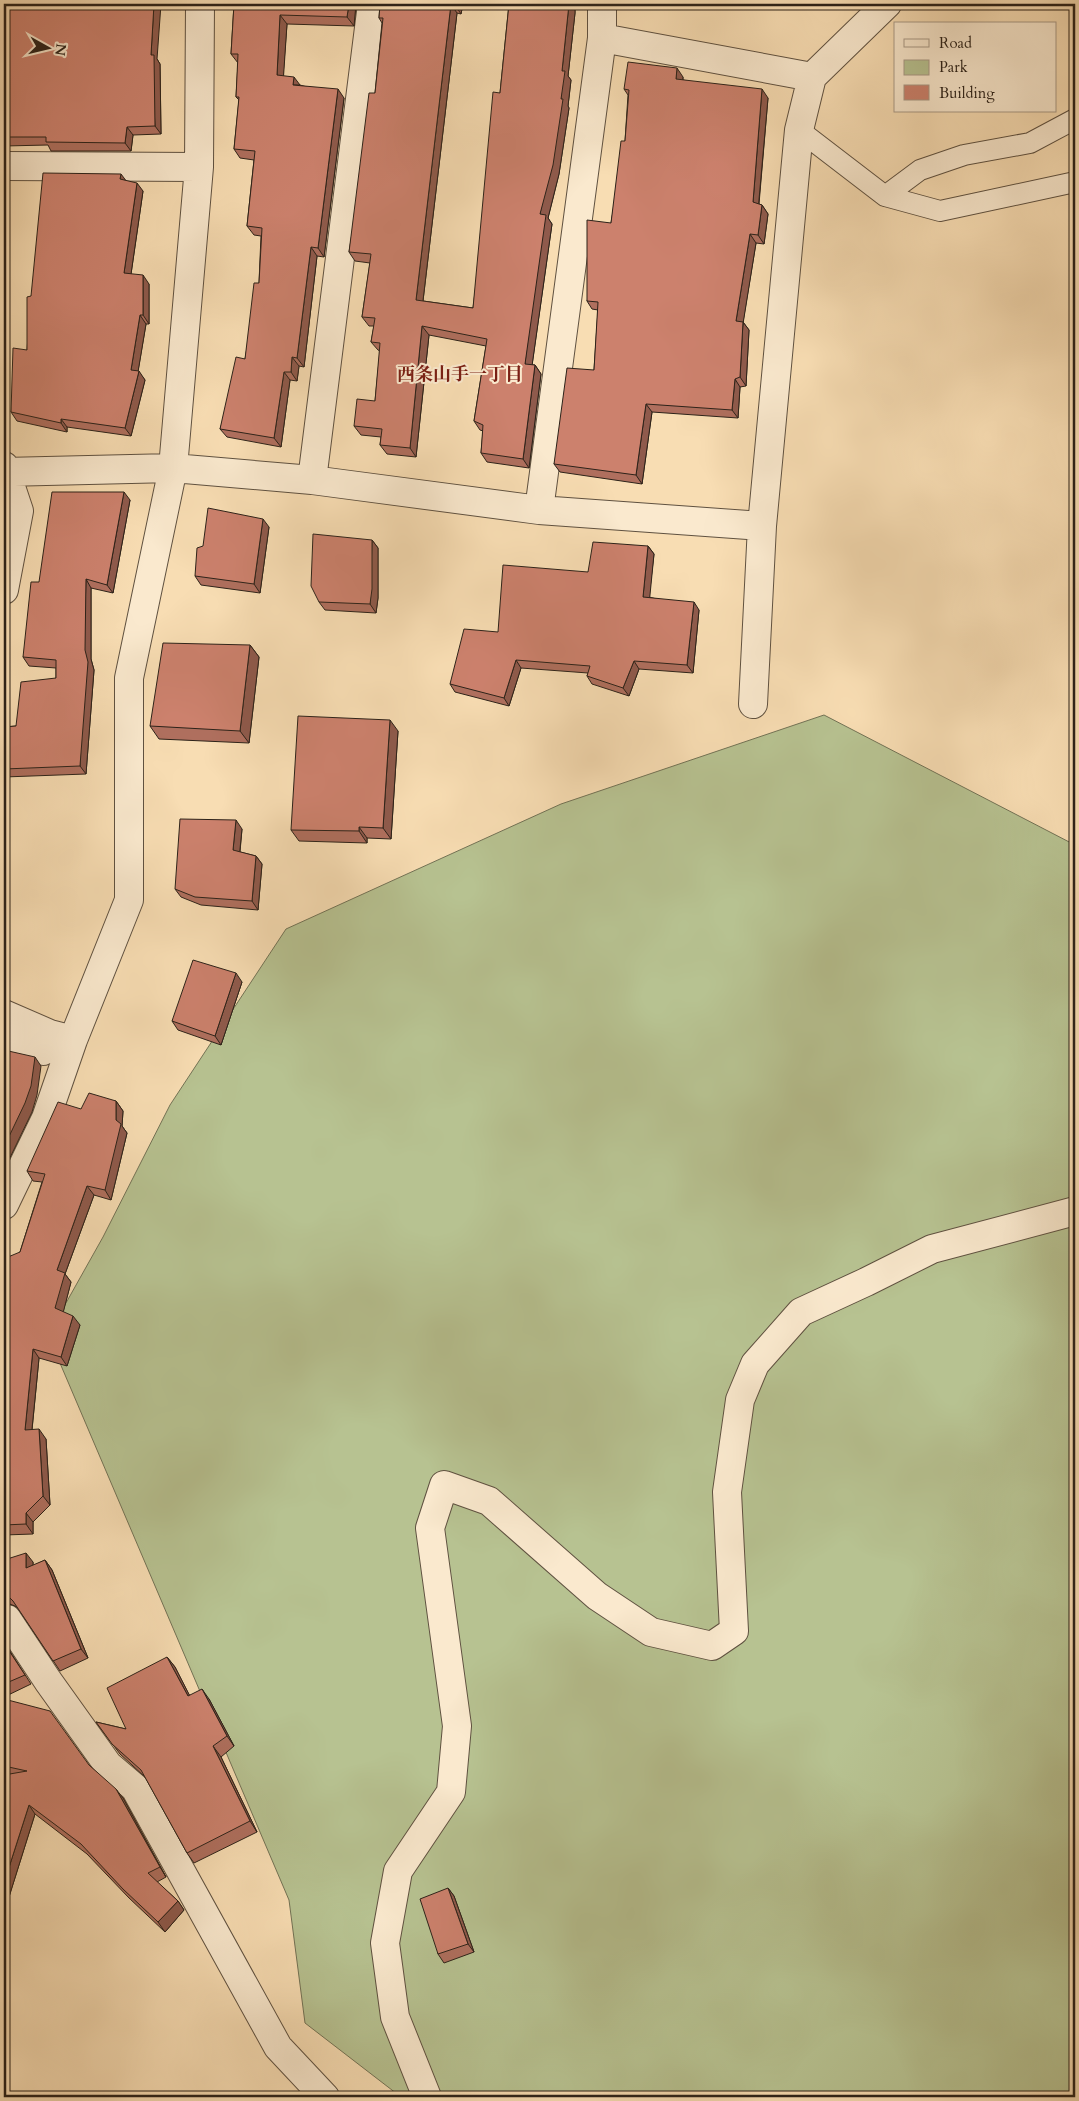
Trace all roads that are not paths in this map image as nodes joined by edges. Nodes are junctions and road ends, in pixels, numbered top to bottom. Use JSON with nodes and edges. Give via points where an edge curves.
{"nodes":[{"id":1,"x":200,"y":4,"type":"edge"},
{"id":2,"x":372,"y":4,"type":"edge"},
{"id":3,"x":602,"y":4,"type":"edge"},
{"id":4,"x":887,"y":4,"type":"edge"},
{"id":5,"x":602,"y":38,"type":"junction"},
{"id":6,"x":812,"y":77,"type":"junction"},
{"id":7,"x":1075,"y":119,"type":"edge"},
{"id":8,"x":800,"y":130,"type":"junction"},
{"id":9,"x":4,"y":166,"type":"edge"},
{"id":10,"x":199,"y":167,"type":"junction"},
{"id":11,"x":1075,"y":182,"type":"edge"},
{"id":12,"x":885,"y":196,"type":"junction"},
{"id":13,"x":173,"y":468,"type":"junction"},
{"id":14,"x":4,"y":470,"type":"edge"},
{"id":15,"x":312,"y":480,"type":"junction"},
{"id":16,"x":539,"y":510,"type":"junction"},
{"id":17,"x":762,"y":526,"type":"junction"},
{"id":18,"x":4,"y":590,"type":"edge"},
{"id":19,"x":754,"y":704,"type":"dead end"},
{"id":20,"x":4,"y":1014,"type":"edge"},
{"id":21,"x":62,"y":1037,"type":"junction"},
{"id":22,"x":4,"y":1041,"type":"edge"},
{"id":23,"x":4,"y":1205,"type":"edge"},
{"id":24,"x":1075,"y":1211,"type":"edge"},
{"id":25,"x":4,"y":1619,"type":"edge"},
{"id":26,"x":326,"y":2097,"type":"edge"},
{"id":27,"x":427,"y":2097,"type":"edge"}],
"edges":[{"from":1,"to":10,"type":"street"},
{"from":2,"to":15,"type":"street"},
{"from":3,"to":5,"type":"street"},
{"from":4,"to":6,"type":"street"},
{"from":5,"to":6,"type":"street"},
{"from":5,"to":16,"type":"street"},
{"from":6,"to":8,"type":"street"},
{"from":7,"to":12,"type":"lane","via":[[1030,143],[964,155],[920,170]]},
{"from":8,"to":12,"type":"lane"},
{"from":8,"to":17,"type":"street"},
{"from":9,"to":10,"type":"street"},
{"from":10,"to":13,"type":"street"},
{"from":11,"to":12,"type":"lane","via":[[940,211]]},
{"from":13,"to":14,"type":"street"},
{"from":13,"to":15,"type":"street"},
{"from":13,"to":21,"type":"street","via":[[129,678],[129,900]]},
{"from":14,"to":18,"type":"street","via":[[19,511]]},
{"from":15,"to":16,"type":"street"},
{"from":16,"to":17,"type":"street"},
{"from":17,"to":19,"type":"street"},
{"from":20,"to":21,"type":"street"},
{"from":21,"to":22,"type":"street","via":[[44,1052]]},
{"from":21,"to":23,"type":"street","via":[[46,1118]]},
{"from":24,"to":27,"type":"street","via":[[932,1249],[801,1312],[755,1364],[740,1400],[727,1492],[734,1631],[712,1646],[652,1632],[597,1596],[489,1501],[444,1485],[430,1528],[457,1726],[451,1792],[398,1871],[384,1943],[395,2017]]},
{"from":25,"to":26,"type":"street","via":[[108,1765],[135,1788],[278,2047]]}]}
